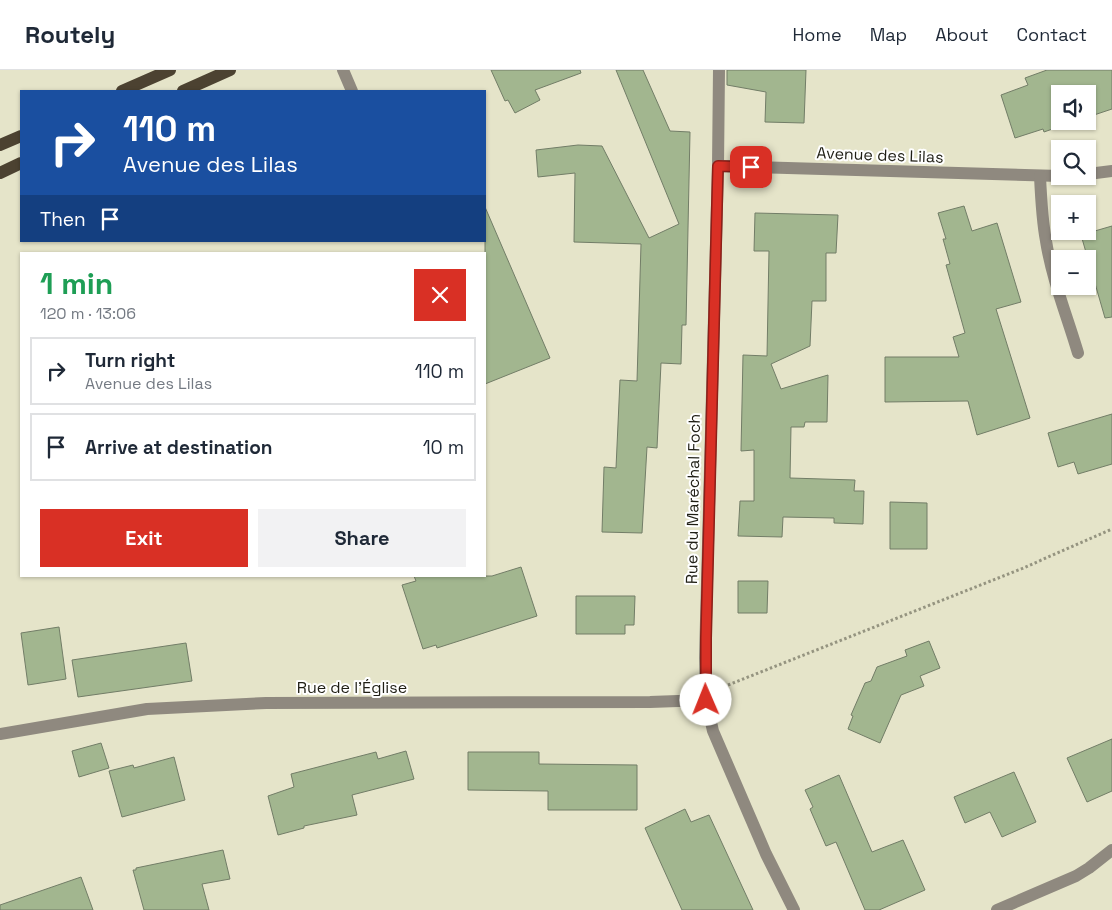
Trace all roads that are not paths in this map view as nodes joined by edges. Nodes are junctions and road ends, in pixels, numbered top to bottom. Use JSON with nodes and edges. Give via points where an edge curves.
{"nodes":[{"id":1,"x":170,"y":70,"type":"edge"},
{"id":2,"x":230,"y":70,"type":"edge"},
{"id":3,"x":343,"y":70,"type":"edge"},
{"id":4,"x":718,"y":70,"type":"edge"},
{"id":5,"x":124,"y":90,"type":"edge"},
{"id":6,"x":185,"y":90,"type":"edge"},
{"id":7,"x":352,"y":90,"type":"edge"},
{"id":8,"x":20,"y":136,"type":"edge"},
{"id":9,"x":0,"y":146,"type":"edge"},
{"id":10,"x":20,"y":164,"type":"edge"},
{"id":11,"x":718,"y":166,"type":"junction"},
{"id":12,"x":1112,"y":171,"type":"edge"},
{"id":13,"x":0,"y":173,"type":"edge"},
{"id":14,"x":1096,"y":173,"type":"edge"},
{"id":15,"x":1040,"y":176,"type":"junction"},
{"id":16,"x":1051,"y":176,"type":"edge"},
{"id":17,"x":1078,"y":353,"type":"dead end"},
{"id":18,"x":706,"y":700,"type":"junction"},
{"id":19,"x":0,"y":734,"type":"edge"},
{"id":20,"x":1112,"y":850,"type":"edge"},
{"id":21,"x":794,"y":910,"type":"edge"},
{"id":22,"x":997,"y":910,"type":"edge"}],
"edges":[{"from":1,"to":5,"type":"main road"},
{"from":2,"to":6,"type":"main road"},
{"from":3,"to":7,"type":"street"},
{"from":4,"to":11,"type":"street","name":"Rue du Maréchal Foch"},
{"from":8,"to":9,"type":"main road"},
{"from":10,"to":13,"type":"main road"},
{"from":11,"to":15,"type":"street","name":"Avenue des Lilas"},
{"from":11,"to":18,"type":"street","name":"Rue du Maréchal Foch"},
{"from":12,"to":14,"type":"street"},
{"from":15,"to":16,"type":"street","name":"Avenue des Lilas"},
{"from":15,"to":17,"type":"street","via":[[1050,262]]},
{"from":18,"to":19,"type":"street","name":"Rue de l'Église","via":[[216,704],[147,709]]},
{"from":18,"to":21,"type":"street","name":"Rue du Maréchal Foch","via":[[718,743]]},
{"from":20,"to":22,"type":"street","via":[[1076,876]]}]}
